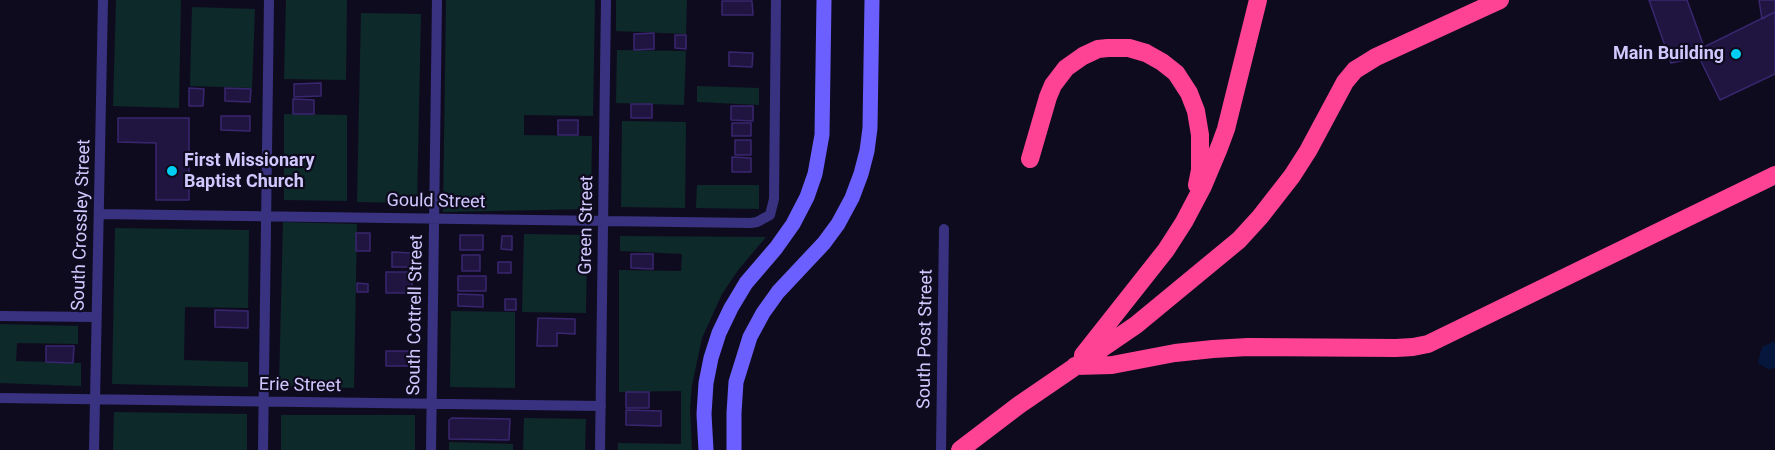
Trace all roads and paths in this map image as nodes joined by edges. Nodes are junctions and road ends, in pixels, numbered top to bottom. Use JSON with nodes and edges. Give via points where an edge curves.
{"nodes":[{"id":1,"x":103,"y":0,"type":"edge"},
{"id":2,"x":269,"y":0,"type":"edge"},
{"id":3,"x":436,"y":0,"type":"edge"},
{"id":4,"x":606,"y":0,"type":"edge"},
{"id":5,"x":776,"y":0,"type":"edge"},
{"id":6,"x":824,"y":0,"type":"edge"},
{"id":7,"x":872,"y":0,"type":"edge"},
{"id":8,"x":1258,"y":0,"type":"edge"},
{"id":9,"x":1500,"y":0,"type":"edge"},
{"id":10,"x":1030,"y":159,"type":"dead end"},
{"id":11,"x":1775,"y":175,"type":"edge"},
{"id":12,"x":1190,"y":212,"type":"junction"},
{"id":13,"x":99,"y":214,"type":"junction"},
{"id":14,"x":266,"y":217,"type":"junction"},
{"id":15,"x":434,"y":219,"type":"junction"},
{"id":16,"x":603,"y":221,"type":"junction"},
{"id":17,"x":944,"y":229,"type":"dead end"},
{"id":18,"x":0,"y":316,"type":"edge"},
{"id":19,"x":96,"y":317,"type":"junction"},
{"id":20,"x":1075,"y":366,"type":"junction"},
{"id":21,"x":0,"y":398,"type":"edge"},
{"id":22,"x":95,"y":399,"type":"junction"},
{"id":23,"x":263,"y":402,"type":"junction"},
{"id":24,"x":432,"y":404,"type":"junction"},
{"id":25,"x":601,"y":406,"type":"junction"},
{"id":26,"x":94,"y":450,"type":"edge"},
{"id":27,"x":263,"y":450,"type":"edge"},
{"id":28,"x":431,"y":450,"type":"edge"},
{"id":29,"x":600,"y":450,"type":"edge"},
{"id":30,"x":706,"y":450,"type":"edge"},
{"id":31,"x":734,"y":450,"type":"edge"},
{"id":32,"x":941,"y":450,"type":"edge"},
{"id":33,"x":960,"y":450,"type":"edge"}],
"edges":[{"from":1,"to":13,"type":"street","name":"South Crossley Street"},
{"from":2,"to":14,"type":"street"},
{"from":3,"to":15,"type":"street","name":"South Cottrell Street"},
{"from":4,"to":16,"type":"street","name":"Green Street"},
{"from":5,"to":16,"type":"street","name":"Gould Street","via":[[774,199],[770,215],[751,223]]},
{"from":6,"to":30,"type":"street","via":[[822,135],[815,174],[793,224],[746,283],[719,333],[706,383]]},
{"from":7,"to":31,"type":"street","via":[[870,128],[861,174],[831,234],[782,287],[753,332],[736,382]]},
{"from":8,"to":12,"type":"highway","via":[[1226,129]]},
{"from":9,"to":20,"type":"highway","via":[[1355,70],[1301,163],[1249,230],[1158,308]]},
{"from":10,"to":12,"type":"highway","via":[[1048,97],[1066,69],[1098,50],[1138,50],[1154,56],[1176,73],[1196,111],[1200,170]]},
{"from":11,"to":20,"type":"highway","via":[[1420,346],[1213,349],[1112,365]]},
{"from":12,"to":20,"type":"highway","via":[[1155,264]]},
{"from":13,"to":14,"type":"street","name":"Gould Street"},
{"from":13,"to":19,"type":"street","name":"South Crossley Street"},
{"from":14,"to":15,"type":"street","name":"Gould Street"},
{"from":14,"to":23,"type":"street"},
{"from":15,"to":16,"type":"street","name":"Gould Street"},
{"from":15,"to":24,"type":"street","name":"South Cottrell Street"},
{"from":16,"to":25,"type":"street","name":"Green Street"},
{"from":17,"to":32,"type":"street","name":"South Post Street"},
{"from":18,"to":19,"type":"street"},
{"from":19,"to":22,"type":"street","name":"South Crossley Street"},
{"from":20,"to":33,"type":"highway"},
{"from":21,"to":22,"type":"street","name":"Erie Street"},
{"from":22,"to":23,"type":"street","name":"Erie Street"},
{"from":22,"to":26,"type":"street","name":"South Crossley Street"},
{"from":23,"to":24,"type":"street","name":"Erie Street"},
{"from":23,"to":27,"type":"street"},
{"from":24,"to":25,"type":"street","name":"Erie Street"},
{"from":24,"to":28,"type":"street","name":"South Cottrell Street"},
{"from":25,"to":29,"type":"street","name":"Green Street"}]}
